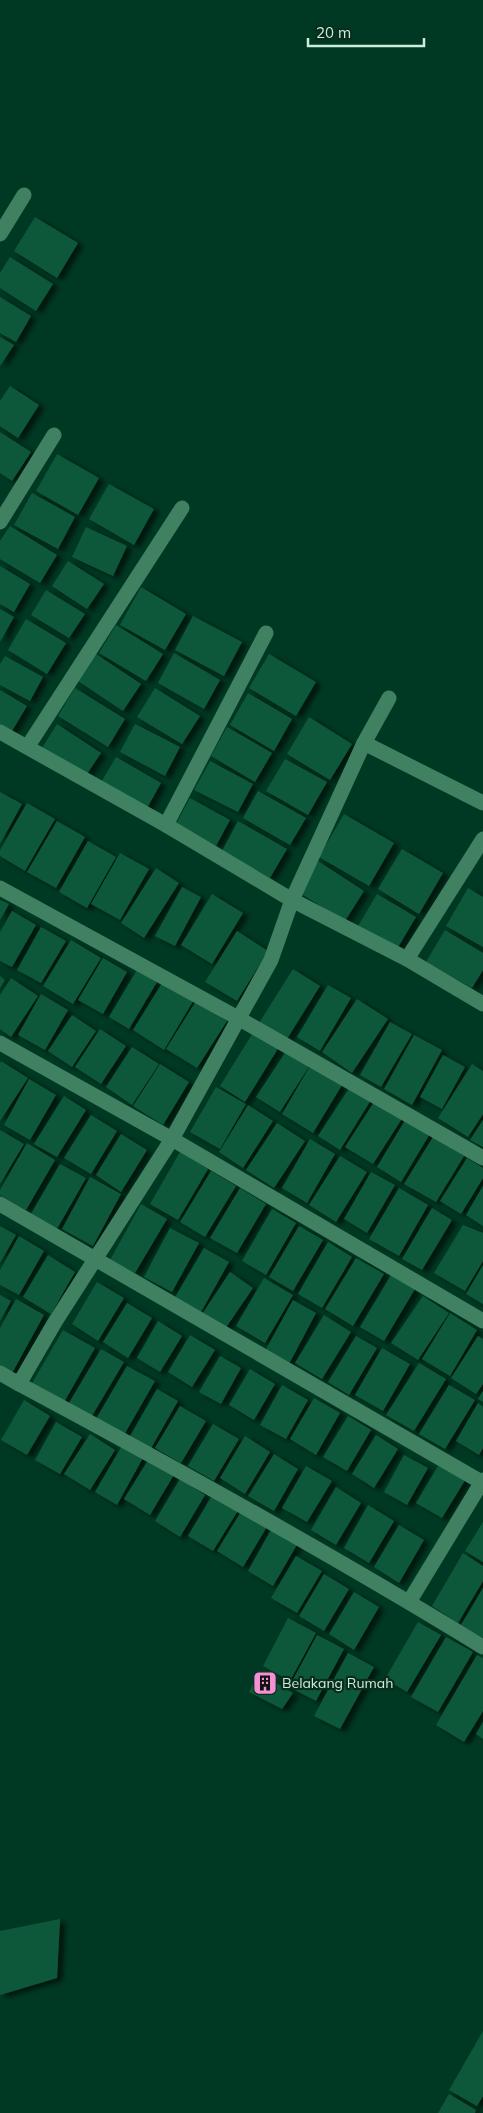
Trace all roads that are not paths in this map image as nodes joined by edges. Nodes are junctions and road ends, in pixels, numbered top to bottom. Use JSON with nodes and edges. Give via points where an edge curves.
{"nodes":[{"id":1,"x":24,"y":195,"type":"dead end"},
{"id":2,"x":0,"y":234,"type":"edge"},
{"id":3,"x":54,"y":435,"type":"dead end"},
{"id":4,"x":182,"y":508,"type":"dead end"},
{"id":5,"x":0,"y":522,"type":"edge"},
{"id":6,"x":266,"y":633,"type":"dead end"},
{"id":7,"x":389,"y":698,"type":"dead end"},
{"id":8,"x":0,"y":732,"type":"edge"},
{"id":9,"x":364,"y":743,"type":"junction"},
{"id":10,"x":28,"y":746,"type":"junction"},
{"id":11,"x":483,"y":803,"type":"edge"},
{"id":12,"x":166,"y":825,"type":"junction"},
{"id":13,"x":483,"y":840,"type":"edge"},
{"id":14,"x":0,"y":888,"type":"edge"},
{"id":15,"x":292,"y":900,"type":"junction"},
{"id":16,"x":407,"y":960,"type":"junction"},
{"id":17,"x":483,"y":1004,"type":"edge"},
{"id":18,"x":238,"y":1018,"type":"junction"},
{"id":19,"x":0,"y":1043,"type":"edge"},
{"id":20,"x":172,"y":1140,"type":"junction"},
{"id":21,"x":483,"y":1158,"type":"edge"},
{"id":22,"x":0,"y":1204,"type":"edge"},
{"id":23,"x":96,"y":1258,"type":"junction"},
{"id":24,"x":483,"y":1321,"type":"edge"},
{"id":25,"x":0,"y":1373,"type":"edge"},
{"id":26,"x":19,"y":1384,"type":"junction"},
{"id":27,"x":483,"y":1481,"type":"edge"},
{"id":28,"x":409,"y":1602,"type":"junction"},
{"id":29,"x":483,"y":1648,"type":"edge"}],
"edges":[{"from":1,"to":2,"type":"street"},
{"from":3,"to":5,"type":"street"},
{"from":4,"to":10,"type":"street"},
{"from":6,"to":12,"type":"street"},
{"from":7,"to":9,"type":"street"},
{"from":8,"to":10,"type":"street"},
{"from":9,"to":11,"type":"street"},
{"from":9,"to":15,"type":"street"},
{"from":10,"to":12,"type":"street"},
{"from":12,"to":15,"type":"street"},
{"from":13,"to":16,"type":"street"},
{"from":14,"to":18,"type":"street"},
{"from":15,"to":16,"type":"street"},
{"from":15,"to":18,"type":"street","via":[[271,960]]},
{"from":16,"to":17,"type":"street"},
{"from":18,"to":20,"type":"street"},
{"from":18,"to":21,"type":"street"},
{"from":19,"to":20,"type":"street"},
{"from":20,"to":23,"type":"street"},
{"from":20,"to":24,"type":"street"},
{"from":22,"to":23,"type":"street"},
{"from":23,"to":26,"type":"street"},
{"from":23,"to":27,"type":"street"},
{"from":25,"to":26,"type":"street"},
{"from":26,"to":28,"type":"street","via":[[174,1467]]},
{"from":27,"to":28,"type":"street"},
{"from":28,"to":29,"type":"street"}]}
